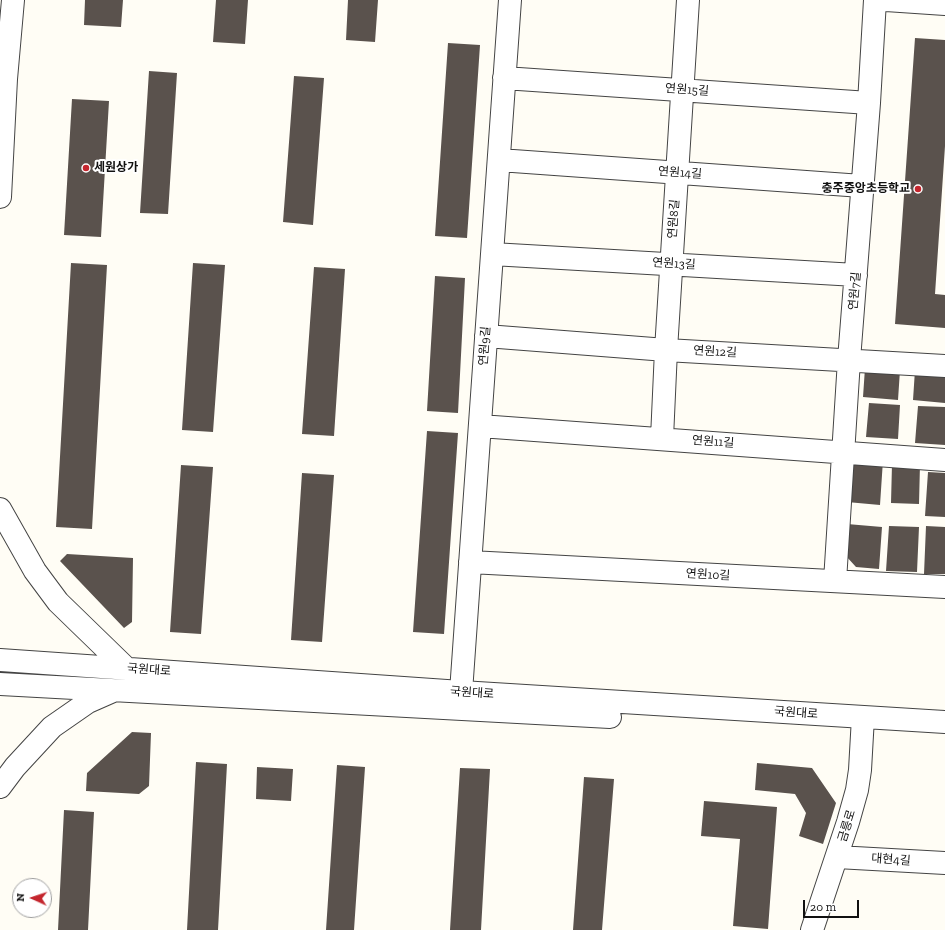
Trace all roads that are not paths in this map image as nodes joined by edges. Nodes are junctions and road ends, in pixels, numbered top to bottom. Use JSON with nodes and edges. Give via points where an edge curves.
{"nodes":[{"id":1,"x":13,"y":0,"type":"edge"},
{"id":2,"x":510,"y":0,"type":"edge"},
{"id":3,"x":688,"y":0,"type":"edge"},
{"id":4,"x":875,"y":0,"type":"edge"},
{"id":5,"x":886,"y":0,"type":"edge"},
{"id":6,"x":945,"y":4,"type":"edge"},
{"id":7,"x":504,"y":78,"type":"junction"},
{"id":8,"x":682,"y":89,"type":"junction"},
{"id":9,"x":869,"y":102,"type":"junction"},
{"id":10,"x":2,"y":116,"type":"edge"},
{"id":11,"x":498,"y":160,"type":"junction"},
{"id":12,"x":677,"y":172,"type":"junction"},
{"id":13,"x":862,"y":186,"type":"junction"},
{"id":14,"x":0,"y":198,"type":"edge"},
{"id":15,"x":492,"y":254,"type":"junction"},
{"id":16,"x":672,"y":264,"type":"junction"},
{"id":17,"x":856,"y":275,"type":"junction"},
{"id":18,"x":486,"y":336,"type":"junction"},
{"id":19,"x":666,"y":350,"type":"junction"},
{"id":20,"x":849,"y":360,"type":"junction"},
{"id":21,"x":945,"y":366,"type":"edge"},
{"id":22,"x":480,"y":426,"type":"junction"},
{"id":23,"x":662,"y":438,"type":"junction"},
{"id":24,"x":844,"y":452,"type":"junction"},
{"id":25,"x":945,"y":460,"type":"edge"},
{"id":26,"x":0,"y":508,"type":"edge"},
{"id":27,"x":470,"y":562,"type":"junction"},
{"id":28,"x":835,"y":581,"type":"junction"},
{"id":29,"x":945,"y":587,"type":"edge"},
{"id":30,"x":0,"y":660,"type":"edge"},
{"id":31,"x":127,"y":669,"type":"junction"},
{"id":32,"x":0,"y":684,"type":"edge"},
{"id":33,"x":115,"y":690,"type":"junction"},
{"id":34,"x":461,"y":692,"type":"junction"},
{"id":35,"x":945,"y":722,"type":"edge"},
{"id":36,"x":863,"y":724,"type":"junction"},
{"id":37,"x":945,"y":735,"type":"edge"},
{"id":38,"x":0,"y":787,"type":"edge"},
{"id":39,"x":837,"y":857,"type":"junction"},
{"id":40,"x":945,"y":863,"type":"edge"},
{"id":41,"x":812,"y":930,"type":"edge"}],
"edges":[{"from":1,"to":10,"type":"street"},
{"from":2,"to":7,"type":"street","name":"연원9길"},
{"from":3,"to":8,"type":"street","name":"연원8길"},
{"from":4,"to":9,"type":"street","name":"연원7길"},
{"from":5,"to":6,"type":"street"},
{"from":7,"to":8,"type":"street","name":"연원15길"},
{"from":7,"to":11,"type":"street","name":"연원9길"},
{"from":8,"to":9,"type":"street","name":"연원15길"},
{"from":8,"to":12,"type":"street","name":"연원8길"},
{"from":9,"to":13,"type":"street","name":"연원7길"},
{"from":10,"to":14,"type":"street"},
{"from":11,"to":12,"type":"street","name":"연원14길"},
{"from":11,"to":15,"type":"street","name":"연원9길"},
{"from":12,"to":13,"type":"street","name":"연원14길"},
{"from":12,"to":16,"type":"street","name":"연원8길"},
{"from":13,"to":17,"type":"street","name":"연원7길"},
{"from":15,"to":16,"type":"street","name":"연원13길"},
{"from":15,"to":18,"type":"street","name":"연원9길"},
{"from":16,"to":17,"type":"street","name":"연원13길"},
{"from":16,"to":19,"type":"street","name":"연원8길"},
{"from":17,"to":20,"type":"street","name":"연원7길"},
{"from":18,"to":19,"type":"street","name":"연원12길"},
{"from":18,"to":22,"type":"street","name":"연원9길"},
{"from":19,"to":20,"type":"street","name":"연원12길"},
{"from":19,"to":23,"type":"street","name":"연원8길"},
{"from":20,"to":21,"type":"street","name":"연원12길"},
{"from":20,"to":24,"type":"street","name":"연원7길"},
{"from":22,"to":23,"type":"street","name":"연원11길"},
{"from":22,"to":27,"type":"street","name":"연원9길"},
{"from":23,"to":24,"type":"street","name":"연원11길"},
{"from":24,"to":25,"type":"street","name":"연원11길"},
{"from":24,"to":28,"type":"street","name":"연원7길"},
{"from":26,"to":31,"type":"street","via":[[35,571],[58,602]]},
{"from":27,"to":28,"type":"street","name":"연원10길"},
{"from":27,"to":34,"type":"street","name":"연원9길"},
{"from":28,"to":29,"type":"street","name":"연원10길"},
{"from":30,"to":31,"type":"street","name":"국원대로"},
{"from":31,"to":34,"type":"street","name":"국원대로"},
{"from":32,"to":33,"type":"street","name":"국원대로"},
{"from":33,"to":36,"type":"street","name":"국원대로"},
{"from":33,"to":38,"type":"street","via":[[88,702],[52,728]]},
{"from":34,"to":36,"type":"street","name":"국원대로"},
{"from":35,"to":36,"type":"street","name":"국원대로"},
{"from":36,"to":37,"type":"street","name":"국원대로"},
{"from":36,"to":39,"type":"street","name":"금릉로","via":[[857,790]]},
{"from":39,"to":40,"type":"street","name":"대현4길"},
{"from":39,"to":41,"type":"street","name":"금릉로"}]}
